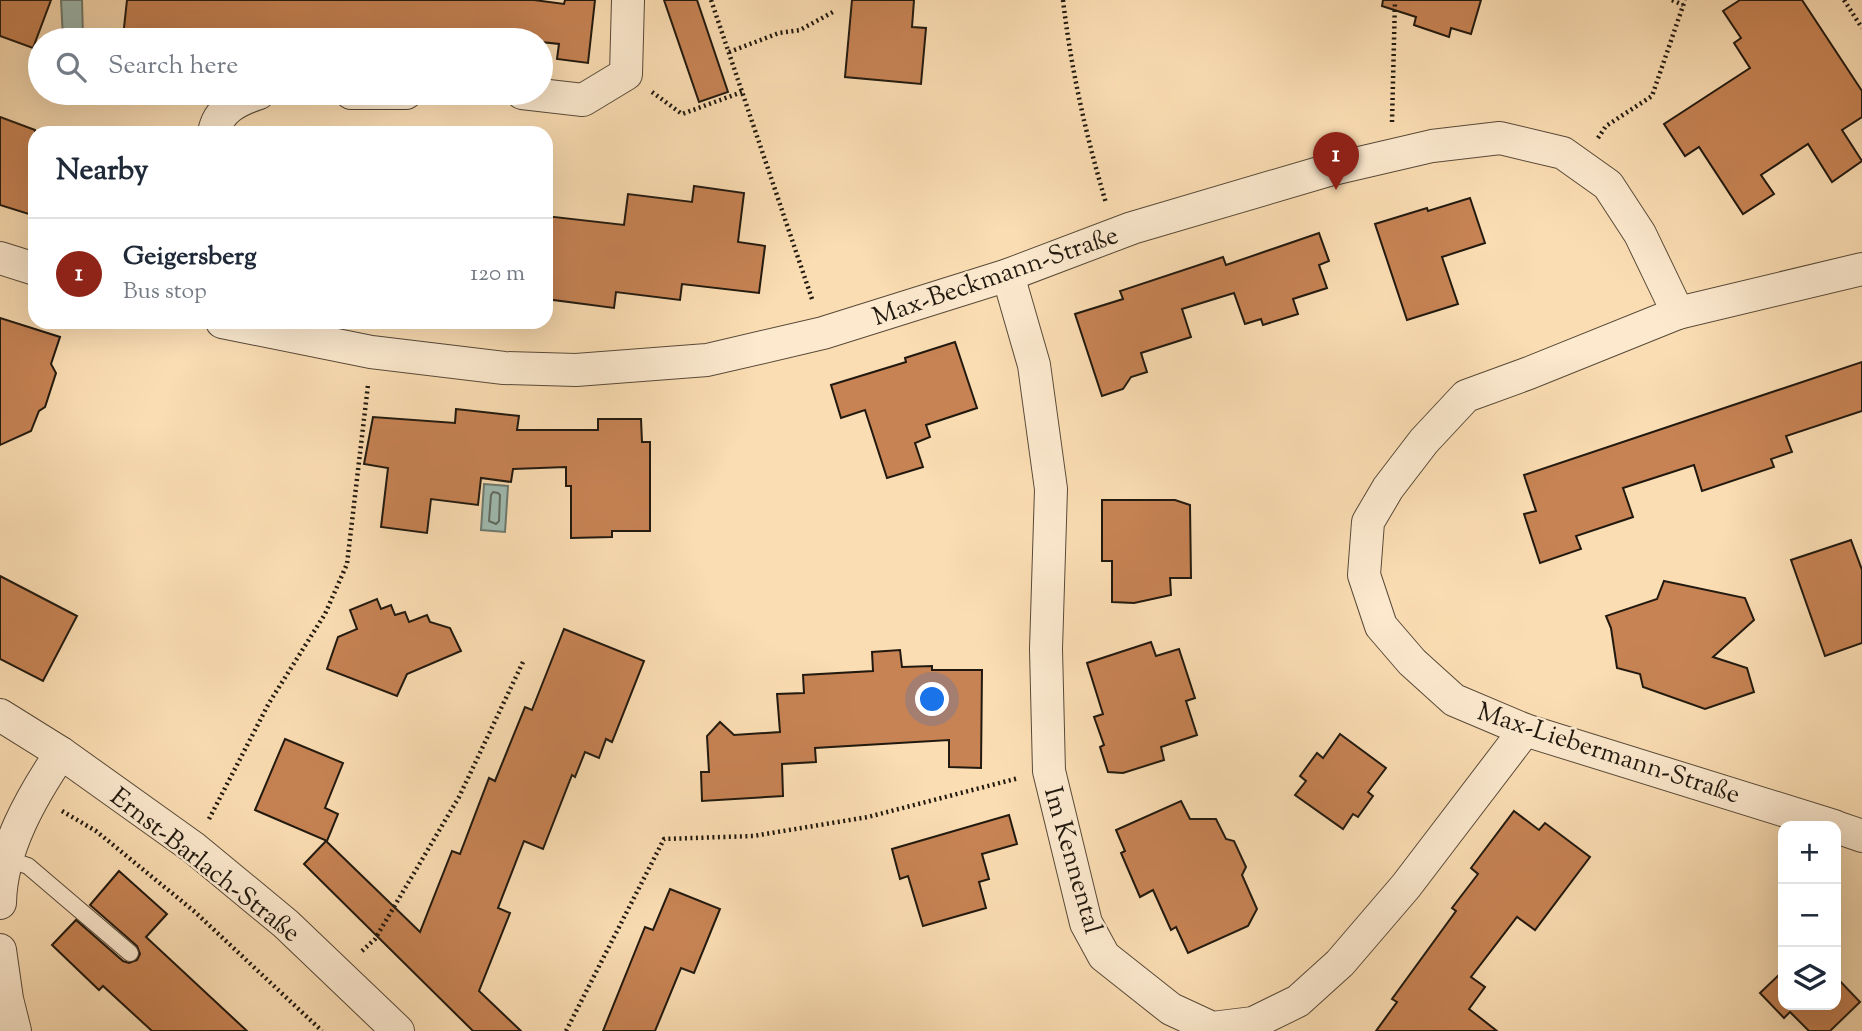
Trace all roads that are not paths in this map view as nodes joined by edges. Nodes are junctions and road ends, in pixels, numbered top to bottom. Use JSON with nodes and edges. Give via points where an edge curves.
{"nodes":[{"id":1,"x":628,"y":0,"type":"edge"},
{"id":2,"x":553,"y":97,"type":"edge"},
{"id":3,"x":232,"y":105,"type":"edge"},
{"id":4,"x":215,"y":126,"type":"edge"},
{"id":5,"x":0,"y":258,"type":"edge"},
{"id":6,"x":28,"y":267,"type":"edge"},
{"id":7,"x":1862,"y":269,"type":"edge"},
{"id":8,"x":1008,"y":275,"type":"junction"},
{"id":9,"x":1678,"y":313,"type":"junction"},
{"id":10,"x":257,"y":329,"type":"edge"},
{"id":11,"x":0,"y":715,"type":"edge"},
{"id":12,"x":1525,"y":730,"type":"junction"},
{"id":13,"x":61,"y":753,"type":"junction"},
{"id":14,"x":1816,"y":821,"type":"edge"},
{"id":15,"x":1841,"y":829,"type":"edge"},
{"id":16,"x":1862,"y":836,"type":"edge"},
{"id":17,"x":6,"y":859,"type":"junction"},
{"id":18,"x":0,"y":903,"type":"edge"},
{"id":19,"x":0,"y":950,"type":"edge"},
{"id":20,"x":130,"y":953,"type":"dead end"},
{"id":21,"x":15,"y":1031,"type":"edge"},
{"id":22,"x":398,"y":1031,"type":"edge"}],
"edges":[{"from":1,"to":2,"type":"street","via":[[626,74],[583,100]]},
{"from":3,"to":4,"type":"street"},
{"from":5,"to":6,"type":"street"},
{"from":7,"to":9,"type":"street","name":"Max-Liebermann-Straße"},
{"from":8,"to":9,"type":"street","name":"Max-Beckmann-Straße","via":[[1115,234],[1250,192],[1432,146],[1500,138],[1563,153],[1608,185],[1640,234]]},
{"from":8,"to":10,"type":"street","name":"Max-Beckmann-Straße","via":[[823,333],[706,360],[576,370],[504,368],[372,352]]},
{"from":8,"to":12,"type":"street","name":"Im Kennental","via":[[1034,365],[1051,489],[1046,649],[1049,772],[1086,923],[1104,956],[1171,1009],[1212,1028],[1253,1023],[1298,1002],[1340,963],[1406,886]]},
{"from":9,"to":12,"type":"street","name":"Max-Liebermann-Straße","via":[[1466,396],[1424,441],[1368,522],[1364,575],[1381,626],[1454,700]]},
{"from":11,"to":13,"type":"street","name":"Ernst-Barlach-Straße"},
{"from":12,"to":14,"type":"street","name":"Max-Liebermann-Straße"},
{"from":13,"to":17,"type":"street","via":[[40,785]]},
{"from":13,"to":22,"type":"street","name":"Ernst-Barlach-Straße","via":[[194,848],[286,924]]},
{"from":15,"to":16,"type":"street","name":"Max-Liebermann-Straße"},
{"from":17,"to":18,"type":"street"},
{"from":17,"to":20,"type":"lane","via":[[28,866]]},
{"from":19,"to":21,"type":"street"}]}
